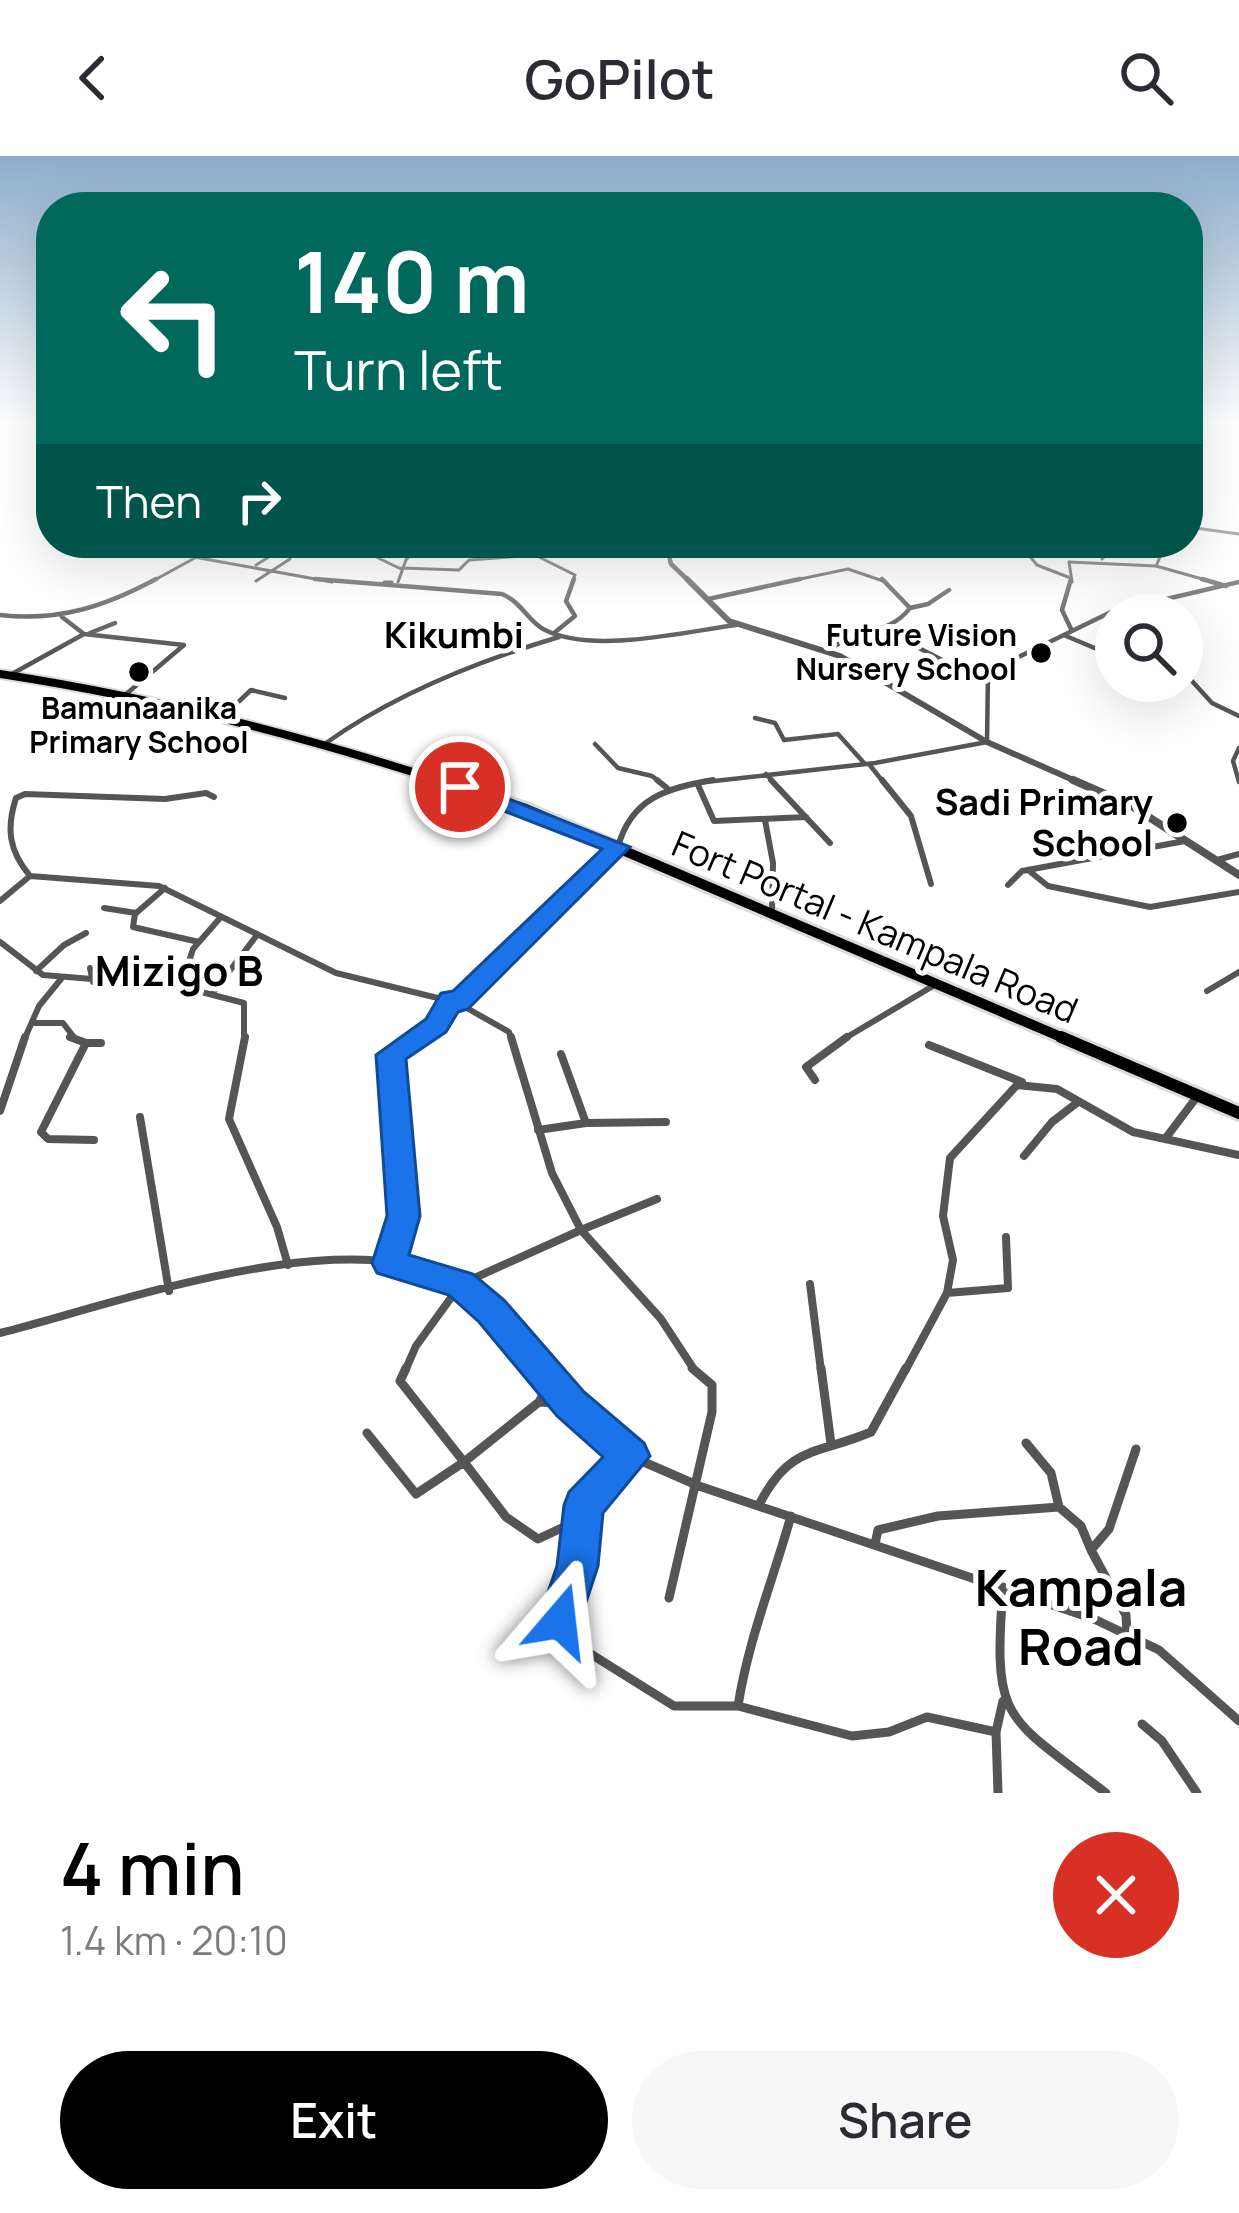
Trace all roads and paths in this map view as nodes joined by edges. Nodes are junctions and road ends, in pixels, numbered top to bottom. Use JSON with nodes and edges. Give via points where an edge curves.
{"nodes":[{"id":1,"x":1203,"y":529,"type":"edge"},
{"id":2,"x":1239,"y":534,"type":"edge"},
{"id":3,"x":192,"y":558,"type":"edge"},
{"id":4,"x":200,"y":558,"type":"edge"},
{"id":5,"x":267,"y":558,"type":"edge"},
{"id":6,"x":379,"y":558,"type":"edge"},
{"id":7,"x":409,"y":558,"type":"edge"},
{"id":8,"x":496,"y":558,"type":"edge"},
{"id":9,"x":542,"y":558,"type":"edge"},
{"id":10,"x":669,"y":558,"type":"edge"},
{"id":11,"x":1031,"y":558,"type":"edge"},
{"id":12,"x":1104,"y":558,"type":"edge"},
{"id":13,"x":1159,"y":558,"type":"edge"},
{"id":14,"x":290,"y":559,"type":"dead end"},
{"id":15,"x":1100,"y":562,"type":"junction"},
{"id":16,"x":252,"y":566,"type":"junction"},
{"id":17,"x":1156,"y":566,"type":"junction"},
{"id":18,"x":401,"y":568,"type":"junction"},
{"id":19,"x":273,"y":569,"type":"junction"},
{"id":20,"x":1070,"y":577,"type":"junction"},
{"id":21,"x":256,"y":581,"type":"dead end"},
{"id":22,"x":1239,"y":582,"type":"edge"},
{"id":23,"x":398,"y":583,"type":"junction"},
{"id":24,"x":1227,"y":586,"type":"junction"},
{"id":25,"x":949,"y":590,"type":"dead end"},
{"id":26,"x":704,"y":600,"type":"junction"},
{"id":27,"x":910,"y":608,"type":"junction"},
{"id":28,"x":0,"y":615,"type":"edge"},
{"id":29,"x":62,"y":616,"type":"junction"},
{"id":30,"x":115,"y":622,"type":"dead end"},
{"id":31,"x":736,"y":625,"type":"junction"},
{"id":32,"x":882,"y":629,"type":"junction"},
{"id":33,"x":1072,"y":631,"type":"junction"},
{"id":34,"x":86,"y":634,"type":"junction"},
{"id":35,"x":558,"y":634,"type":"junction"},
{"id":36,"x":1063,"y":636,"type":"junction"},
{"id":37,"x":1095,"y":649,"type":"edge"},
{"id":38,"x":827,"y":651,"type":"junction"},
{"id":39,"x":988,"y":672,"type":"junction"},
{"id":40,"x":5,"y":674,"type":"edge"},
{"id":41,"x":1203,"y":693,"type":"edge"},
{"id":42,"x":125,"y":695,"type":"junction"},
{"id":43,"x":285,"y":698,"type":"dead end"},
{"id":44,"x":1237,"y":714,"type":"edge"},
{"id":45,"x":755,"y":718,"type":"dead end"},
{"id":46,"x":237,"y":721,"type":"junction"},
{"id":47,"x":987,"y":742,"type":"junction"},
{"id":48,"x":326,"y":743,"type":"junction"},
{"id":49,"x":595,"y":745,"type":"dead end"},
{"id":50,"x":1239,"y":748,"type":"edge"},
{"id":51,"x":867,"y":764,"type":"junction"},
{"id":52,"x":766,"y":774,"type":"junction"},
{"id":53,"x":1239,"y":782,"type":"edge"},
{"id":54,"x":697,"y":784,"type":"junction"},
{"id":55,"x":668,"y":788,"type":"junction"},
{"id":56,"x":214,"y":797,"type":"dead end"},
{"id":57,"x":806,"y":817,"type":"junction"},
{"id":58,"x":765,"y":820,"type":"junction"},
{"id":59,"x":1185,"y":841,"type":"junction"},
{"id":60,"x":830,"y":843,"type":"dead end"},
{"id":61,"x":4,"y":846,"type":"edge"},
{"id":62,"x":618,"y":847,"type":"junction"},
{"id":63,"x":1239,"y":854,"type":"edge"},
{"id":64,"x":1217,"y":860,"type":"junction"},
{"id":65,"x":1028,"y":870,"type":"junction"},
{"id":66,"x":1239,"y":875,"type":"edge"},
{"id":67,"x":30,"y":876,"type":"junction"},
{"id":68,"x":931,"y":884,"type":"dead end"},
{"id":69,"x":1008,"y":885,"type":"dead end"},
{"id":70,"x":165,"y":888,"type":"junction"},
{"id":71,"x":1239,"y":892,"type":"edge"},
{"id":72,"x":0,"y":901,"type":"edge"},
{"id":73,"x":104,"y":908,"type":"dead end"},
{"id":74,"x":136,"y":913,"type":"junction"},
{"id":75,"x":772,"y":914,"type":"junction"},
{"id":76,"x":220,"y":917,"type":"junction"},
{"id":77,"x":86,"y":933,"type":"dead end"},
{"id":78,"x":257,"y":935,"type":"junction"},
{"id":79,"x":0,"y":942,"type":"edge"},
{"id":80,"x":199,"y":942,"type":"junction"},
{"id":81,"x":90,"y":968,"type":"dead end"},
{"id":82,"x":36,"y":971,"type":"junction"},
{"id":83,"x":1239,"y":972,"type":"edge"},
{"id":84,"x":61,"y":979,"type":"junction"},
{"id":85,"x":94,"y":982,"type":"junction"},
{"id":86,"x":936,"y":984,"type":"junction"},
{"id":87,"x":181,"y":986,"type":"junction"},
{"id":88,"x":1207,"y":991,"type":"dead end"},
{"id":89,"x":212,"y":994,"type":"junction"},
{"id":90,"x":454,"y":1001,"type":"junction"},
{"id":91,"x":33,"y":1023,"type":"junction"},
{"id":92,"x":86,"y":1043,"type":"junction"},
{"id":93,"x":101,"y":1043,"type":"dead end"},
{"id":94,"x":928,"y":1045,"type":"dead end"},
{"id":95,"x":560,"y":1054,"type":"dead end"},
{"id":96,"x":815,"y":1080,"type":"dead end"},
{"id":97,"x":1022,"y":1082,"type":"junction"},
{"id":98,"x":1198,"y":1096,"type":"junction"},
{"id":99,"x":1078,"y":1102,"type":"junction"},
{"id":100,"x":0,"y":1111,"type":"edge"},
{"id":101,"x":1239,"y":1113,"type":"edge"},
{"id":102,"x":140,"y":1117,"type":"dead end"},
{"id":103,"x":665,"y":1122,"type":"dead end"},
{"id":104,"x":586,"y":1123,"type":"junction"},
{"id":105,"x":538,"y":1130,"type":"junction"},
{"id":106,"x":1165,"y":1139,"type":"junction"},
{"id":107,"x":94,"y":1140,"type":"dead end"},
{"id":108,"x":1239,"y":1155,"type":"edge"},
{"id":109,"x":1024,"y":1156,"type":"dead end"},
{"id":110,"x":656,"y":1199,"type":"dead end"},
{"id":111,"x":580,"y":1230,"type":"junction"},
{"id":112,"x":1006,"y":1237,"type":"dead end"},
{"id":113,"x":389,"y":1263,"type":"junction"},
{"id":114,"x":287,"y":1264,"type":"junction"},
{"id":115,"x":461,"y":1284,"type":"junction"},
{"id":116,"x":810,"y":1284,"type":"dead end"},
{"id":117,"x":169,"y":1291,"type":"junction"},
{"id":118,"x":947,"y":1293,"type":"junction"},
{"id":119,"x":0,"y":1333,"type":"edge"},
{"id":120,"x":551,"y":1381,"type":"junction"},
{"id":121,"x":538,"y":1402,"type":"junction"},
{"id":122,"x":570,"y":1404,"type":"junction"},
{"id":123,"x":367,"y":1432,"type":"dead end"},
{"id":124,"x":1025,"y":1443,"type":"dead end"},
{"id":125,"x":831,"y":1444,"type":"junction"},
{"id":126,"x":1136,"y":1449,"type":"dead end"},
{"id":127,"x":630,"y":1456,"type":"junction"},
{"id":128,"x":464,"y":1462,"type":"junction"},
{"id":129,"x":699,"y":1486,"type":"junction"},
{"id":130,"x":760,"y":1503,"type":"junction"},
{"id":131,"x":584,"y":1505,"type":"junction"},
{"id":132,"x":1059,"y":1508,"type":"junction"},
{"id":133,"x":791,"y":1515,"type":"junction"},
{"id":134,"x":875,"y":1544,"type":"junction"},
{"id":135,"x":1091,"y":1550,"type":"junction"},
{"id":136,"x":1003,"y":1587,"type":"junction"},
{"id":137,"x":669,"y":1598,"type":"dead end"},
{"id":138,"x":1127,"y":1634,"type":"junction"},
{"id":139,"x":1003,"y":1701,"type":"junction"},
{"id":140,"x":739,"y":1706,"type":"junction"},
{"id":141,"x":1239,"y":1721,"type":"edge"},
{"id":142,"x":1142,"y":1724,"type":"dead end"},
{"id":143,"x":996,"y":1732,"type":"junction"},
{"id":144,"x":998,"y":1793,"type":"edge"},
{"id":145,"x":1106,"y":1793,"type":"edge"},
{"id":146,"x":1197,"y":1793,"type":"edge"}],
"edges":[{"from":1,"to":2,"type":"street"},
{"from":3,"to":29,"type":"street","via":[[105,604]]},
{"from":4,"to":16,"type":"street"},
{"from":5,"to":16,"type":"street"},
{"from":6,"to":18,"type":"street"},
{"from":7,"to":18,"type":"street"},
{"from":8,"to":18,"type":"street","via":[[469,560],[457,570]]},
{"from":9,"to":35,"type":"street","via":[[575,575],[566,601],[575,616]]},
{"from":10,"to":26,"type":"street"},
{"from":11,"to":20,"type":"street"},
{"from":12,"to":15,"type":"street"},
{"from":13,"to":17,"type":"street"},
{"from":14,"to":19,"type":"street"},
{"from":15,"to":17,"type":"street"},
{"from":15,"to":20,"type":"street","via":[[1069,562]]},
{"from":16,"to":19,"type":"street"},
{"from":17,"to":24,"type":"street"},
{"from":18,"to":23,"type":"street"},
{"from":19,"to":21,"type":"street"},
{"from":19,"to":23,"type":"street","via":[[341,584]]},
{"from":20,"to":33,"type":"street","via":[[1062,610]]},
{"from":22,"to":24,"type":"street"},
{"from":23,"to":35,"type":"street","via":[[509,596]]},
{"from":24,"to":33,"type":"street","via":[[1138,603]]},
{"from":25,"to":27,"type":"street"},
{"from":26,"to":27,"type":"street","via":[[848,569],[884,580]]},
{"from":26,"to":31,"type":"street"},
{"from":27,"to":32,"type":"street"},
{"from":28,"to":29,"type":"street"},
{"from":29,"to":34,"type":"street"},
{"from":30,"to":34,"type":"street"},
{"from":31,"to":35,"type":"street","via":[[637,639]]},
{"from":31,"to":38,"type":"street"},
{"from":32,"to":38,"type":"street","via":[[844,637]]},
{"from":32,"to":39,"type":"street","via":[[948,663],[980,664]]},
{"from":33,"to":36,"type":"street"},
{"from":34,"to":40,"type":"street"},
{"from":34,"to":42,"type":"street","via":[[184,645]]},
{"from":35,"to":48,"type":"street","via":[[487,658]]},
{"from":36,"to":37,"type":"street"},
{"from":36,"to":39,"type":"street"},
{"from":38,"to":47,"type":"street"},
{"from":39,"to":47,"type":"street"},
{"from":40,"to":42,"type":"main road","name":"Fort Portal - Kampala Road"},
{"from":41,"to":44,"type":"street"},
{"from":42,"to":46,"type":"main road","name":"Fort Portal - Kampala Road"},
{"from":43,"to":46,"type":"street","via":[[251,690],[232,709]]},
{"from":45,"to":51,"type":"street","via":[[775,723],[788,740],[838,734]]},
{"from":46,"to":48,"type":"main road","name":"Fort Portal - Kampala Road"},
{"from":47,"to":51,"type":"street"},
{"from":47,"to":59,"type":"street","via":[[1130,805]]},
{"from":48,"to":62,"type":"main road","name":"Fort Portal - Kampala Road"},
{"from":49,"to":55,"type":"street","via":[[618,768]]},
{"from":50,"to":53,"type":"street"},
{"from":51,"to":52,"type":"street"},
{"from":51,"to":68,"type":"street","via":[[910,816]]},
{"from":52,"to":54,"type":"street"},
{"from":52,"to":57,"type":"street"},
{"from":54,"to":55,"type":"street"},
{"from":54,"to":58,"type":"street","via":[[711,820]]},
{"from":55,"to":62,"type":"street","via":[[625,821]]},
{"from":56,"to":61,"type":"street","via":[[25,794],[16,798]]},
{"from":57,"to":58,"type":"street"},
{"from":57,"to":60,"type":"street"},
{"from":58,"to":75,"type":"street"},
{"from":59,"to":64,"type":"street"},
{"from":59,"to":65,"type":"street"},
{"from":61,"to":67,"type":"street"},
{"from":62,"to":75,"type":"main road","name":"Fort Portal - Kampala Road"},
{"from":62,"to":90,"type":"street"},
{"from":63,"to":64,"type":"street"},
{"from":64,"to":66,"type":"street"},
{"from":65,"to":69,"type":"street"},
{"from":65,"to":71,"type":"street","via":[[1053,888],[1150,907]]},
{"from":67,"to":70,"type":"street"},
{"from":67,"to":72,"type":"street"},
{"from":70,"to":74,"type":"street"},
{"from":70,"to":76,"type":"street"},
{"from":73,"to":74,"type":"street"},
{"from":74,"to":80,"type":"street","via":[[133,927]]},
{"from":75,"to":86,"type":"main road","name":"Fort Portal - Kampala Road"},
{"from":76,"to":78,"type":"street"},
{"from":76,"to":80,"type":"street"},
{"from":77,"to":82,"type":"street"},
{"from":78,"to":89,"type":"street"},
{"from":78,"to":90,"type":"street","via":[[336,973]]},
{"from":79,"to":82,"type":"street"},
{"from":80,"to":87,"type":"street"},
{"from":81,"to":85,"type":"street"},
{"from":82,"to":84,"type":"street"},
{"from":83,"to":88,"type":"street"},
{"from":84,"to":85,"type":"street"},
{"from":84,"to":91,"type":"street"},
{"from":85,"to":87,"type":"street"},
{"from":86,"to":96,"type":"street","via":[[806,1066]]},
{"from":86,"to":98,"type":"main road","name":"Fort Portal - Kampala Road"},
{"from":87,"to":89,"type":"street"},
{"from":89,"to":114,"type":"street","via":[[246,1007],[229,1120]]},
{"from":90,"to":105,"type":"street","via":[[509,1032]]},
{"from":90,"to":113,"type":"street","via":[[436,1025],[391,1055],[404,1216]]},
{"from":91,"to":92,"type":"street","via":[[63,1023],[71,1039]]},
{"from":91,"to":100,"type":"street"},
{"from":92,"to":93,"type":"street"},
{"from":92,"to":107,"type":"street","via":[[41,1132]]},
{"from":94,"to":97,"type":"street"},
{"from":95,"to":104,"type":"street"},
{"from":97,"to":99,"type":"street"},
{"from":97,"to":118,"type":"street","via":[[948,1166]]},
{"from":98,"to":101,"type":"main road","name":"Fort Portal - Kampala Road"},
{"from":98,"to":106,"type":"street"},
{"from":99,"to":106,"type":"street"},
{"from":99,"to":109,"type":"street"},
{"from":102,"to":117,"type":"street"},
{"from":103,"to":104,"type":"street"},
{"from":104,"to":105,"type":"street"},
{"from":105,"to":111,"type":"street"},
{"from":106,"to":108,"type":"street"},
{"from":110,"to":111,"type":"street"},
{"from":111,"to":115,"type":"street"},
{"from":111,"to":129,"type":"street","via":[[655,1312],[693,1374],[712,1385]]},
{"from":112,"to":118,"type":"street","via":[[1008,1288]]},
{"from":113,"to":114,"type":"street"},
{"from":113,"to":115,"type":"street"},
{"from":114,"to":117,"type":"street"},
{"from":115,"to":120,"type":"street"},
{"from":115,"to":128,"type":"street","via":[[400,1382]]},
{"from":116,"to":125,"type":"street"},
{"from":117,"to":119,"type":"street"},
{"from":118,"to":125,"type":"street","via":[[871,1432]]},
{"from":120,"to":121,"type":"street"},
{"from":120,"to":122,"type":"street"},
{"from":121,"to":122,"type":"street"},
{"from":121,"to":128,"type":"street"},
{"from":122,"to":127,"type":"street"},
{"from":123,"to":128,"type":"street","via":[[416,1494]]},
{"from":124,"to":132,"type":"street","via":[[1051,1473]]},
{"from":125,"to":130,"type":"street","via":[[789,1458]]},
{"from":126,"to":135,"type":"street","via":[[1109,1528]]},
{"from":127,"to":129,"type":"street"},
{"from":127,"to":131,"type":"street"},
{"from":128,"to":131,"type":"street","via":[[524,1535],[549,1536]]},
{"from":129,"to":130,"type":"street"},
{"from":129,"to":137,"type":"street"},
{"from":130,"to":133,"type":"street"},
{"from":131,"to":140,"type":"street","via":[[578,1566],[554,1631],[674,1706]]},
{"from":132,"to":134,"type":"street","via":[[938,1516],[878,1530]]},
{"from":132,"to":135,"type":"street","via":[[1081,1526]]},
{"from":133,"to":134,"type":"street"},
{"from":133,"to":140,"type":"street","via":[[747,1647]]},
{"from":134,"to":136,"type":"street"},
{"from":135,"to":138,"type":"street","via":[[1126,1616]]},
{"from":136,"to":138,"type":"street"},
{"from":136,"to":139,"type":"street"},
{"from":138,"to":141,"type":"street","via":[[1178,1665]]},
{"from":139,"to":143,"type":"street"},
{"from":139,"to":145,"type":"street"},
{"from":140,"to":143,"type":"street","via":[[852,1736],[927,1717]]},
{"from":142,"to":146,"type":"street"},
{"from":143,"to":144,"type":"street"}]}
